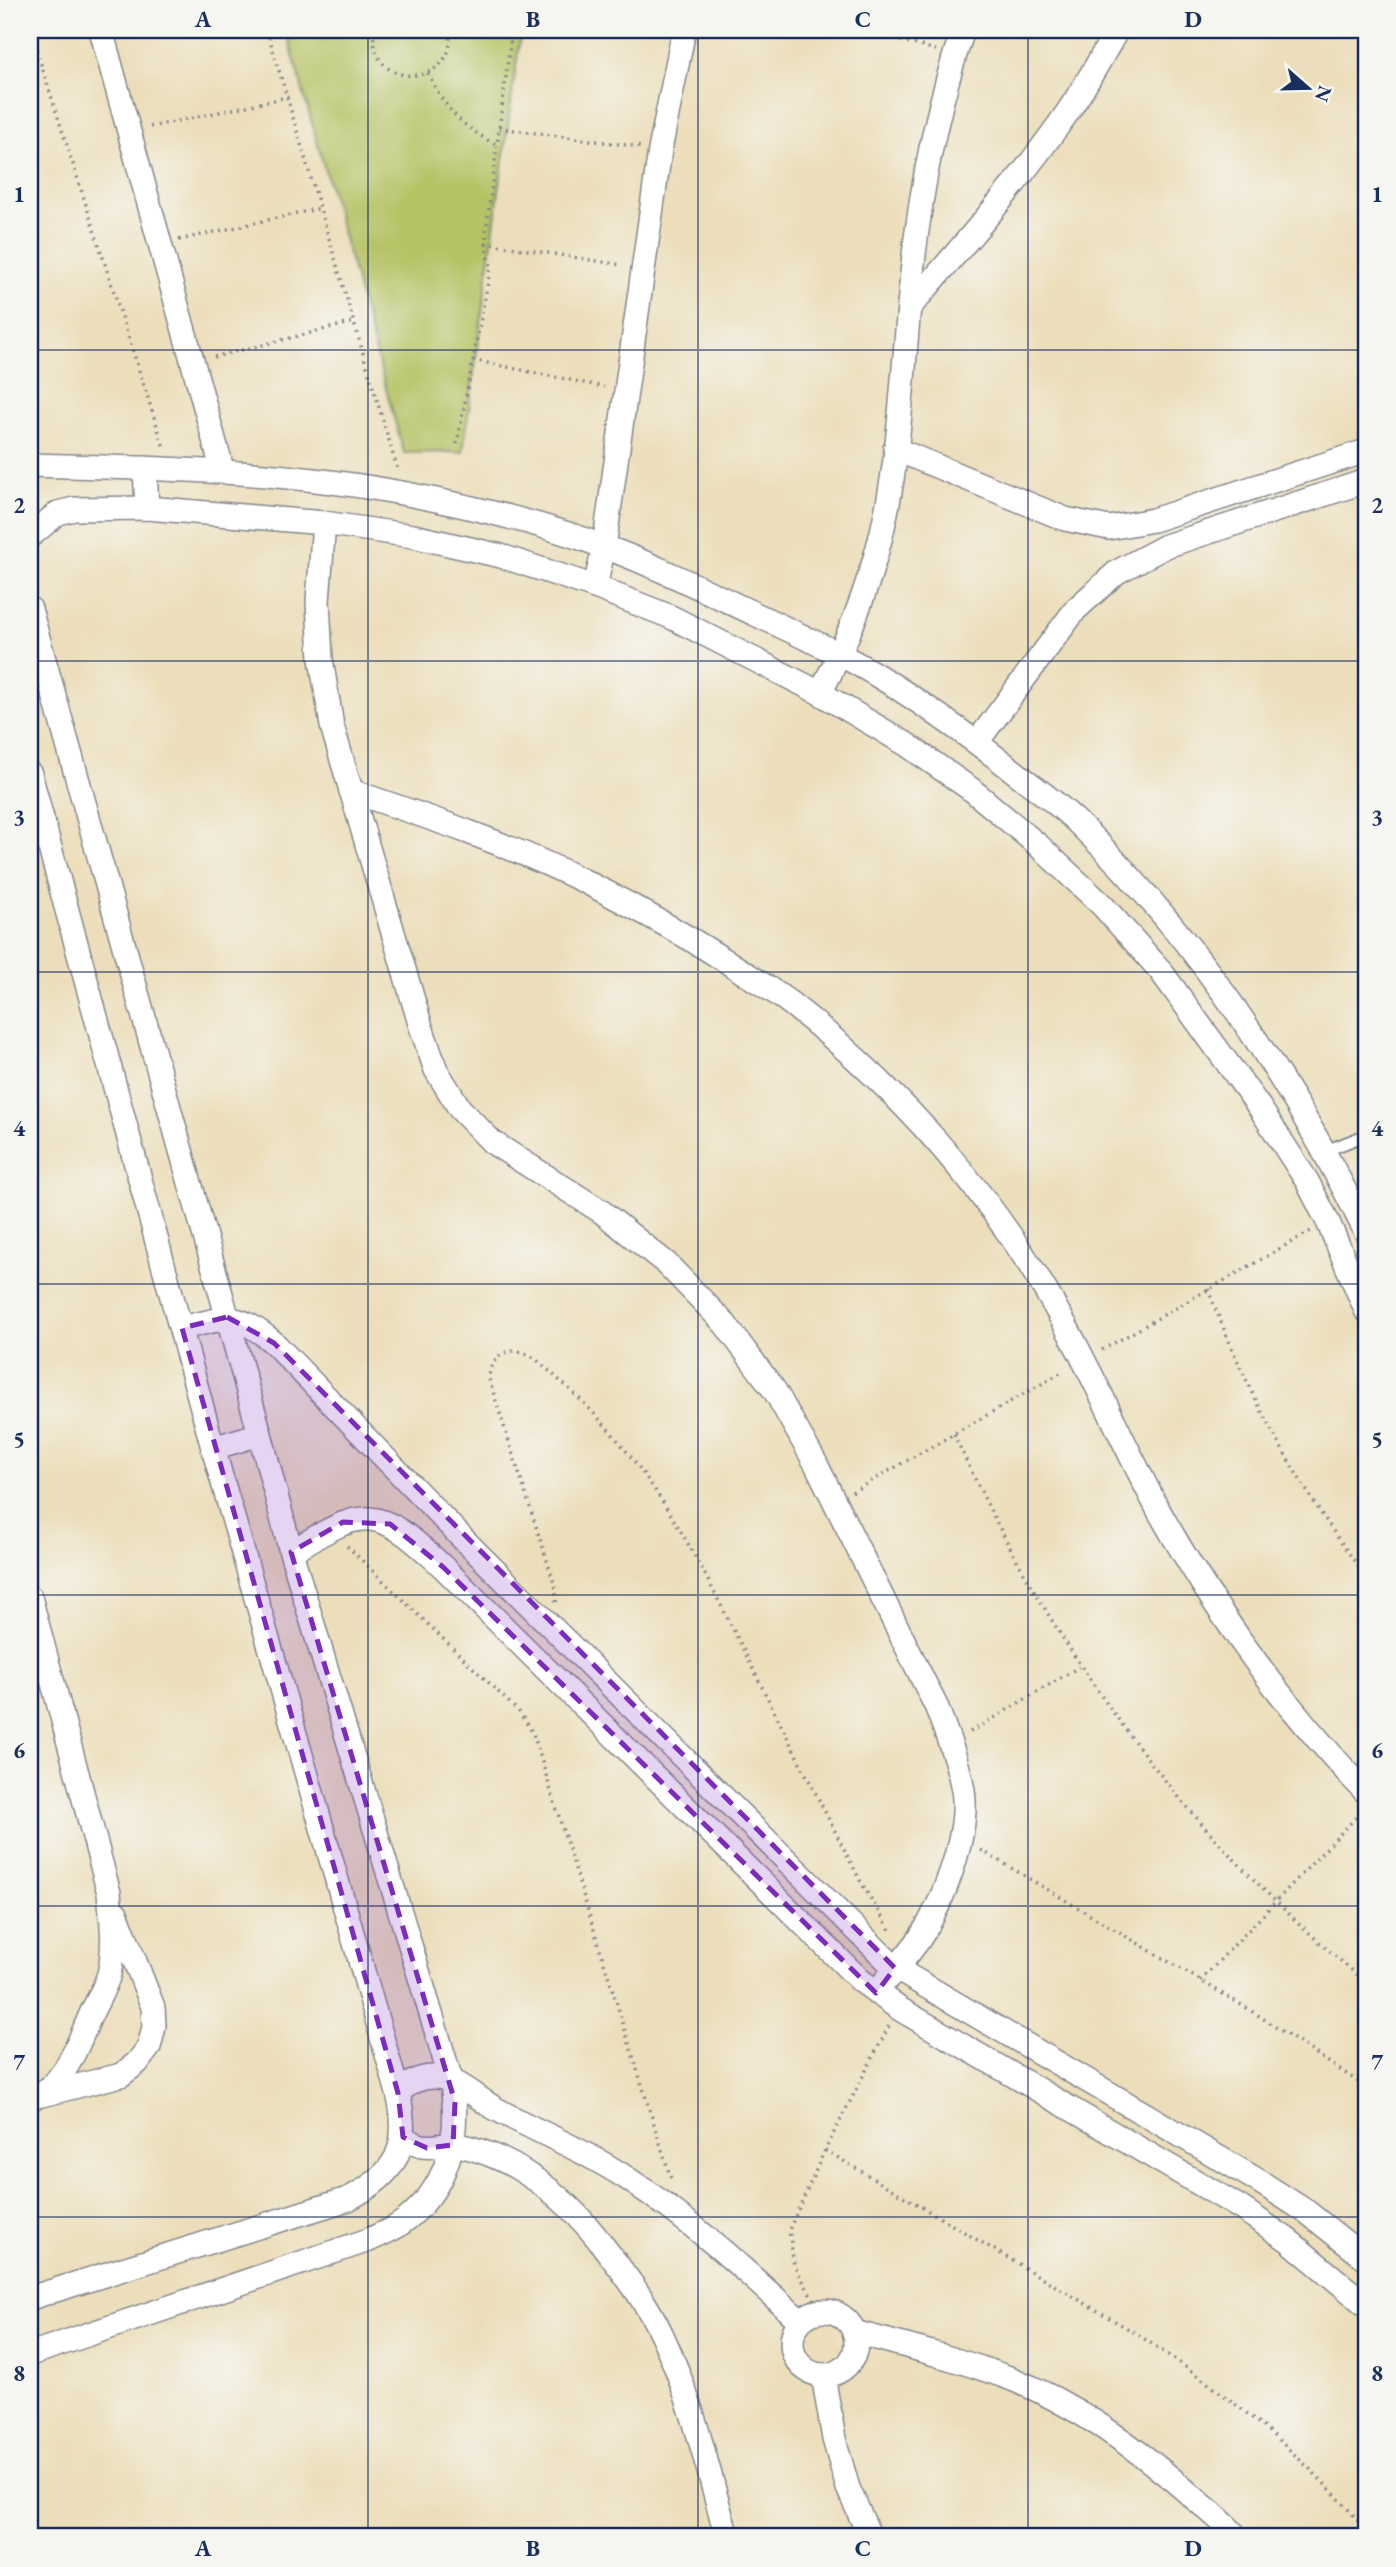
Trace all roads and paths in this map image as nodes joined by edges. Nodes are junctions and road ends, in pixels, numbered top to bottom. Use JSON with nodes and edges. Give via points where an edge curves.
{"nodes":[{"id":1,"x":30,"y":30,"type":"edge"},
{"id":2,"x":101,"y":30,"type":"edge"},
{"id":3,"x":267,"y":30,"type":"edge"},
{"id":4,"x":374,"y":30,"type":"edge"},
{"id":5,"x":449,"y":30,"type":"edge"},
{"id":6,"x":512,"y":30,"type":"edge"},
{"id":7,"x":684,"y":30,"type":"edge"},
{"id":8,"x":860,"y":30,"type":"edge"},
{"id":9,"x":963,"y":30,"type":"edge"},
{"id":10,"x":1118,"y":30,"type":"edge"},
{"id":11,"x":954,"y":55,"type":"junction"},
{"id":12,"x":428,"y":73,"type":"junction"},
{"id":13,"x":288,"y":97,"type":"junction"},
{"id":14,"x":499,"y":128,"type":"junction"},
{"id":15,"x":129,"y":131,"type":"junction"},
{"id":16,"x":497,"y":145,"type":"junction"},
{"id":17,"x":660,"y":150,"type":"junction"},
{"id":18,"x":320,"y":208,"type":"junction"},
{"id":19,"x":485,"y":243,"type":"junction"},
{"id":20,"x":160,"y":244,"type":"junction"},
{"id":21,"x":645,"y":268,"type":"junction"},
{"id":22,"x":909,"y":308,"type":"junction"},
{"id":23,"x":354,"y":322,"type":"junction"},
{"id":24,"x":473,"y":360,"type":"junction"},
{"id":25,"x":193,"y":362,"type":"junction"},
{"id":26,"x":627,"y":392,"type":"junction"},
{"id":27,"x":457,"y":444,"type":"dead end"},
{"id":28,"x":895,"y":449,"type":"junction"},
{"id":29,"x":1366,"y":451,"type":"edge"},
{"id":30,"x":30,"y":465,"type":"edge"},
{"id":31,"x":145,"y":468,"type":"junction"},
{"id":32,"x":171,"y":470,"type":"junction"},
{"id":33,"x":223,"y":472,"type":"junction"},
{"id":34,"x":1366,"y":481,"type":"edge"},
{"id":35,"x":405,"y":494,"type":"junction"},
{"id":36,"x":147,"y":508,"type":"junction"},
{"id":37,"x":324,"y":523,"type":"junction"},
{"id":38,"x":30,"y":536,"type":"edge"},
{"id":39,"x":604,"y":547,"type":"junction"},
{"id":40,"x":595,"y":587,"type":"junction"},
{"id":41,"x":30,"y":609,"type":"edge"},
{"id":42,"x":841,"y":655,"type":"junction"},
{"id":43,"x":820,"y":693,"type":"junction"},
{"id":44,"x":977,"y":742,"type":"junction"},
{"id":45,"x":30,"y":774,"type":"edge"},
{"id":46,"x":351,"y":791,"type":"junction"},
{"id":47,"x":1358,"y":1138,"type":"dead end"},
{"id":48,"x":1325,"y":1152,"type":"junction"},
{"id":49,"x":1366,"y":1232,"type":"edge"},
{"id":50,"x":1208,"y":1289,"type":"dead end"},
{"id":51,"x":1366,"y":1310,"type":"edge"},
{"id":52,"x":227,"y":1317,"type":"junction"},
{"id":53,"x":182,"y":1328,"type":"junction"},
{"id":54,"x":260,"y":1434,"type":"junction"},
{"id":55,"x":954,"y":1434,"type":"dead end"},
{"id":56,"x":213,"y":1448,"type":"junction"},
{"id":57,"x":430,"y":1505,"type":"junction"},
{"id":58,"x":329,"y":1529,"type":"junction"},
{"id":59,"x":403,"y":1532,"type":"junction"},
{"id":60,"x":465,"y":1541,"type":"junction"},
{"id":61,"x":290,"y":1552,"type":"junction"},
{"id":62,"x":443,"y":1567,"type":"junction"},
{"id":63,"x":1366,"y":1576,"type":"edge"},
{"id":64,"x":30,"y":1597,"type":"edge"},
{"id":65,"x":545,"y":1621,"type":"junction"},
{"id":66,"x":1079,"y":1667,"type":"junction"},
{"id":67,"x":951,"y":1744,"type":"junction"},
{"id":68,"x":1366,"y":1793,"type":"edge"},
{"id":69,"x":1366,"y":1807,"type":"edge"},
{"id":70,"x":961,"y":1838,"type":"junction"},
{"id":71,"x":109,"y":1893,"type":"junction"},
{"id":72,"x":1275,"y":1902,"type":"junction"},
{"id":73,"x":900,"y":1962,"type":"junction"},
{"id":74,"x":1199,"y":1981,"type":"junction"},
{"id":75,"x":1366,"y":1983,"type":"edge"},
{"id":76,"x":876,"y":1993,"type":"junction"},
{"id":77,"x":898,"y":2008,"type":"junction"},
{"id":78,"x":451,"y":2080,"type":"junction"},
{"id":79,"x":1366,"y":2087,"type":"edge"},
{"id":80,"x":398,"y":2093,"type":"junction"},
{"id":81,"x":36,"y":2097,"type":"edge"},
{"id":82,"x":403,"y":2137,"type":"junction"},
{"id":83,"x":453,"y":2145,"type":"junction"},
{"id":84,"x":825,"y":2150,"type":"junction"},
{"id":85,"x":683,"y":2217,"type":"junction"},
{"id":86,"x":1366,"y":2259,"type":"edge"},
{"id":87,"x":30,"y":2298,"type":"edge"},
{"id":88,"x":1366,"y":2305,"type":"edge"},
{"id":89,"x":824,"y":2310,"type":"junction"},
{"id":90,"x":800,"y":2321,"type":"junction"},
{"id":91,"x":854,"y":2332,"type":"junction"},
{"id":92,"x":30,"y":2354,"type":"edge"},
{"id":93,"x":823,"y":2375,"type":"junction"},
{"id":94,"x":1366,"y":2530,"type":"edge"},
{"id":95,"x":726,"y":2537,"type":"edge"},
{"id":96,"x":870,"y":2537,"type":"edge"},
{"id":97,"x":1237,"y":2537,"type":"edge"}],
"edges":[{"from":1,"to":32,"type":"path"},
{"from":2,"to":15,"type":"street"},
{"from":3,"to":13,"type":"path"},
{"from":4,"to":12,"type":"path","via":[[376,52],[392,71],[404,76]]},
{"from":5,"to":12,"type":"path","via":[[445,57]]},
{"from":6,"to":14,"type":"path"},
{"from":7,"to":17,"type":"street"},
{"from":8,"to":11,"type":"path"},
{"from":9,"to":11,"type":"street"},
{"from":10,"to":22,"type":"street","via":[[1053,134]]},
{"from":11,"to":22,"type":"street","via":[[926,172]]},
{"from":12,"to":16,"type":"path","via":[[455,116]]},
{"from":13,"to":15,"type":"path"},
{"from":13,"to":18,"type":"path"},
{"from":14,"to":16,"type":"path"},
{"from":14,"to":17,"type":"path"},
{"from":15,"to":20,"type":"street"},
{"from":16,"to":19,"type":"path"},
{"from":17,"to":21,"type":"street"},
{"from":18,"to":20,"type":"path"},
{"from":18,"to":23,"type":"path"},
{"from":19,"to":21,"type":"path"},
{"from":19,"to":24,"type":"path","via":[[491,265]]},
{"from":20,"to":25,"type":"street"},
{"from":21,"to":26,"type":"street"},
{"from":22,"to":28,"type":"street"},
{"from":23,"to":25,"type":"path"},
{"from":23,"to":35,"type":"path"},
{"from":24,"to":26,"type":"path"},
{"from":24,"to":27,"type":"path"},
{"from":25,"to":33,"type":"street"},
{"from":26,"to":39,"type":"street"},
{"from":28,"to":29,"type":"street","via":[[1065,519],[1109,528],[1153,520]]},
{"from":28,"to":42,"type":"street","via":[[873,565]]},
{"from":30,"to":31,"type":"street"},
{"from":31,"to":32,"type":"street"},
{"from":31,"to":36,"type":"street"},
{"from":32,"to":33,"type":"street"},
{"from":33,"to":35,"type":"street"},
{"from":34,"to":44,"type":"street","via":[[1166,546],[1117,572],[1076,610]]},
{"from":35,"to":39,"type":"street","via":[[507,517]]},
{"from":36,"to":37,"type":"street"},
{"from":36,"to":38,"type":"street","via":[[74,509],[58,513]]},
{"from":37,"to":40,"type":"street","via":[[488,553]]},
{"from":37,"to":46,"type":"street","via":[[318,601],[321,659],[332,726]]},
{"from":39,"to":40,"type":"street"},
{"from":39,"to":42,"type":"street"},
{"from":40,"to":43,"type":"street","via":[[671,617]]},
{"from":41,"to":52,"type":"street"},
{"from":42,"to":43,"type":"street"},
{"from":42,"to":44,"type":"street"},
{"from":43,"to":51,"type":"street","via":[[972,790],[1093,897],[1160,970],[1307,1181]]},
{"from":44,"to":48,"type":"street","via":[[1076,820],[1146,894],[1262,1045]]},
{"from":45,"to":53,"type":"street"},
{"from":46,"to":67,"type":"street","via":[[421,1027],[436,1070],[460,1110],[492,1142],[602,1212],[667,1264],[724,1324],[775,1391],[816,1464]]},
{"from":46,"to":68,"type":"street","via":[[467,831],[561,871],[696,941],[788,1001],[872,1072],[947,1153],[1009,1233],[1063,1320],[1161,1513],[1234,1632],[1302,1723]]},
{"from":47,"to":48,"type":"lane"},
{"from":48,"to":49,"type":"street"},
{"from":50,"to":63,"type":"path","via":[[1269,1427],[1320,1513]]},
{"from":52,"to":53,"type":"street"},
{"from":52,"to":54,"type":"street"},
{"from":52,"to":57,"type":"street","via":[[253,1327],[274,1343]]},
{"from":53,"to":56,"type":"street"},
{"from":54,"to":56,"type":"street"},
{"from":54,"to":61,"type":"street"},
{"from":55,"to":66,"type":"path","via":[[1000,1532]]},
{"from":56,"to":80,"type":"street"},
{"from":57,"to":59,"type":"street","via":[[424,1520]]},
{"from":57,"to":60,"type":"street"},
{"from":58,"to":59,"type":"street","via":[[375,1519]]},
{"from":58,"to":61,"type":"street"},
{"from":58,"to":85,"type":"path","via":[[519,1712],[533,1733]]},
{"from":59,"to":62,"type":"street"},
{"from":60,"to":62,"type":"street","via":[[447,1553]]},
{"from":60,"to":65,"type":"street"},
{"from":61,"to":78,"type":"street"},
{"from":62,"to":76,"type":"street"},
{"from":64,"to":71,"type":"street"},
{"from":65,"to":73,"type":"street"},
{"from":65,"to":73,"type":"path","via":[[555,1608],[556,1589],[489,1379],[497,1358],[511,1351],[535,1358],[592,1411],[666,1504]]},
{"from":66,"to":67,"type":"path"},
{"from":66,"to":72,"type":"path","via":[[1173,1792]]},
{"from":67,"to":70,"type":"street","via":[[963,1793]]},
{"from":69,"to":72,"type":"path"},
{"from":70,"to":73,"type":"street","via":[[933,1914]]},
{"from":70,"to":74,"type":"path"},
{"from":71,"to":81,"type":"street","via":[[108,1977],[69,2063]]},
{"from":71,"to":81,"type":"street","via":[[153,2007],[149,2047],[121,2075]]},
{"from":72,"to":74,"type":"path"},
{"from":72,"to":75,"type":"path"},
{"from":73,"to":76,"type":"street"},
{"from":73,"to":86,"type":"street","via":[[1257,2180]]},
{"from":74,"to":79,"type":"path"},
{"from":76,"to":77,"type":"street"},
{"from":77,"to":84,"type":"path"},
{"from":77,"to":88,"type":"street","via":[[1241,2208],[1288,2240]]},
{"from":78,"to":80,"type":"street","via":[[422,2078]]},
{"from":78,"to":83,"type":"street","via":[[456,2102]]},
{"from":78,"to":85,"type":"street","via":[[496,2109],[573,2146]]},
{"from":80,"to":82,"type":"street"},
{"from":82,"to":83,"type":"street","via":[[427,2148]]},
{"from":82,"to":87,"type":"street","via":[[388,2172],[348,2200]]},
{"from":83,"to":92,"type":"street","via":[[442,2176],[424,2203],[379,2235]]},
{"from":83,"to":95,"type":"street","via":[[513,2166],[548,2189],[593,2232],[641,2297],[678,2374]]},
{"from":84,"to":89,"type":"path","via":[[789,2230],[794,2265]]},
{"from":84,"to":94,"type":"path","via":[[1174,2358],[1279,2441]]},
{"from":85,"to":90,"type":"street"},
{"from":89,"to":90,"type":"street"},
{"from":89,"to":91,"type":"street","via":[[837,2313]]},
{"from":90,"to":93,"type":"street","via":[[792,2349],[809,2372]]},
{"from":91,"to":93,"type":"street","via":[[856,2344],[846,2366]]},
{"from":91,"to":97,"type":"street","via":[[952,2358],[1074,2409],[1130,2444]]},
{"from":93,"to":96,"type":"street","via":[[848,2488]]}]}
